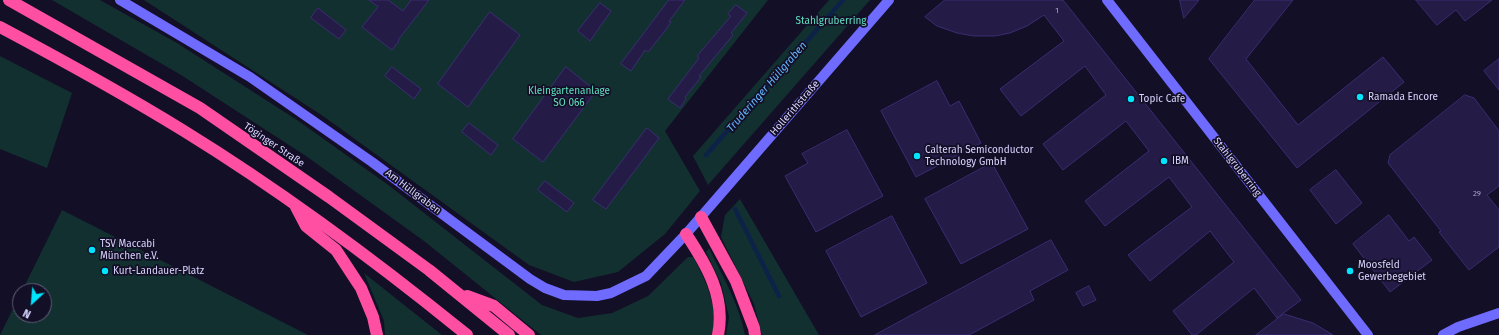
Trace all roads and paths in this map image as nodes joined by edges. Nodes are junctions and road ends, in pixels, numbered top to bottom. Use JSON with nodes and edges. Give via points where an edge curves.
{"nodes":[{"id":1,"x":8,"y":0,"type":"edge"},
{"id":2,"x":120,"y":0,"type":"edge"},
{"id":3,"x":889,"y":0,"type":"edge"},
{"id":4,"x":1106,"y":0,"type":"edge"},
{"id":5,"x":0,"y":27,"type":"edge"},
{"id":6,"x":294,"y":204,"type":"junction"},
{"id":7,"x":701,"y":217,"type":"junction"},
{"id":8,"x":686,"y":234,"type":"junction"},
{"id":9,"x":455,"y":291,"type":"junction"},
{"id":10,"x":1499,"y":313,"type":"edge"},
{"id":11,"x":377,"y":335,"type":"edge"},
{"id":12,"x":467,"y":335,"type":"edge"},
{"id":13,"x":509,"y":335,"type":"edge"},
{"id":14,"x":529,"y":335,"type":"edge"},
{"id":15,"x":718,"y":335,"type":"edge"},
{"id":16,"x":755,"y":335,"type":"edge"},
{"id":17,"x":1368,"y":335,"type":"edge"},
{"id":18,"x":1442,"y":335,"type":"edge"}],
"edges":[{"from":1,"to":9,"type":"highway","name":"Töginger Straße","via":[[200,108],[329,198]]},
{"from":2,"to":8,"type":"main road","name":"Am Hüllgraben","via":[[256,82],[372,162],[545,288],[564,295],[597,296],[611,293],[646,276]]},
{"from":3,"to":7,"type":"main road","name":"Hollerithstraße"},
{"from":4,"to":17,"type":"main road","name":"Stahlgruberring"},
{"from":5,"to":6,"type":"highway","via":[[99,80],[172,124]]},
{"from":6,"to":11,"type":"highway","via":[[306,226],[336,250],[361,288],[373,317]]},
{"from":6,"to":12,"type":"highway","via":[[415,293]]},
{"from":7,"to":8,"type":"main road","name":"Am Hüllgraben"},
{"from":7,"to":16,"type":"highway","via":[[736,281]]},
{"from":8,"to":15,"type":"highway","via":[[703,259],[718,293],[721,322]]},
{"from":9,"to":13,"type":"highway","name":"Töginger Straße"},
{"from":9,"to":14,"type":"highway","via":[[494,306]]},
{"from":10,"to":18,"type":"main road"}]}
